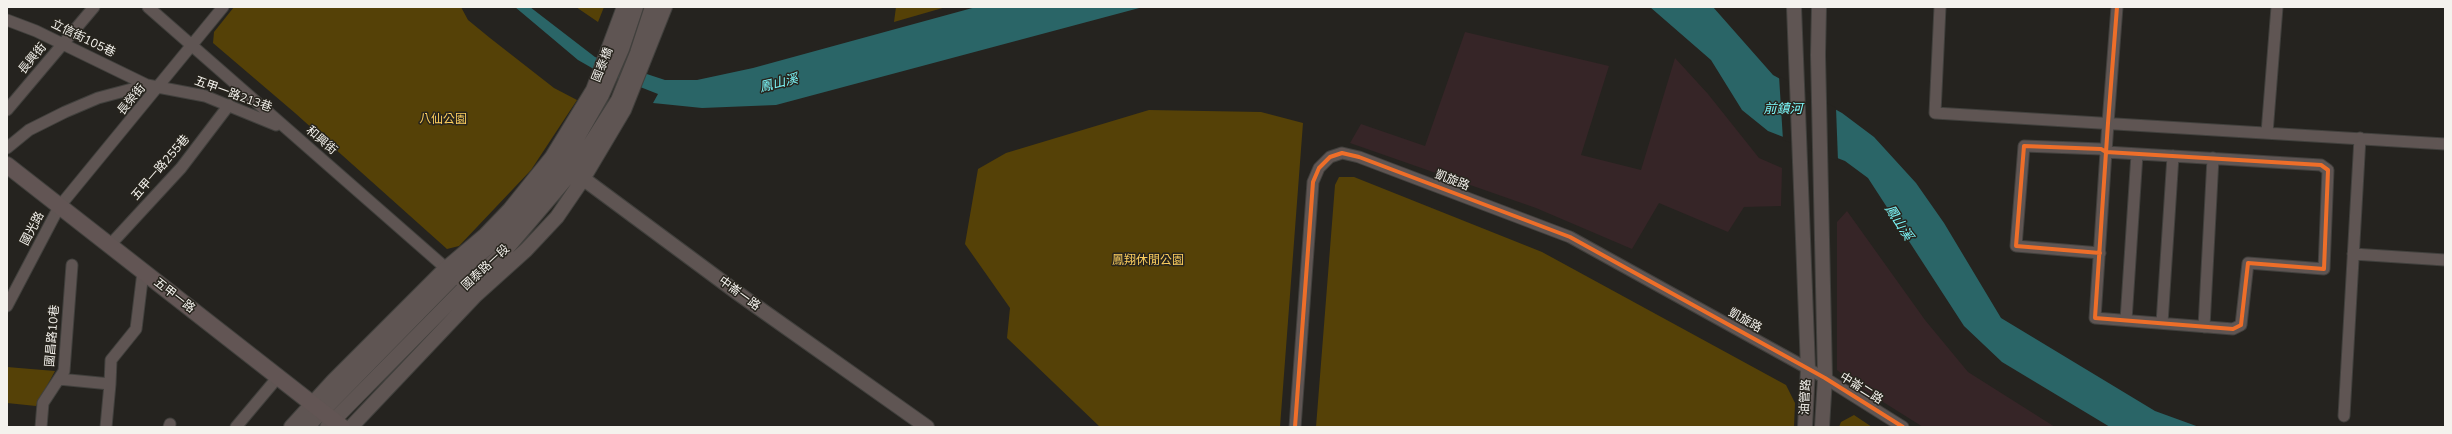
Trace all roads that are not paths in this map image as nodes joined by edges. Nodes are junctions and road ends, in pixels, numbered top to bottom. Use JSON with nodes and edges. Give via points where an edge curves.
{"nodes":[{"id":1,"x":94,"y":7,"type":"edge"},
{"id":2,"x":148,"y":7,"type":"edge"},
{"id":3,"x":223,"y":7,"type":"edge"},
{"id":4,"x":624,"y":7,"type":"edge"},
{"id":5,"x":636,"y":7,"type":"edge"},
{"id":6,"x":652,"y":7,"type":"edge"},
{"id":7,"x":665,"y":7,"type":"edge"},
{"id":8,"x":1794,"y":7,"type":"edge"},
{"id":9,"x":1819,"y":7,"type":"edge"},
{"id":10,"x":1940,"y":7,"type":"edge"},
{"id":11,"x":2117,"y":7,"type":"edge"},
{"id":12,"x":2276,"y":7,"type":"edge"},
{"id":13,"x":7,"y":20,"type":"edge"},
{"id":14,"x":63,"y":44,"type":"junction"},
{"id":15,"x":618,"y":45,"type":"junction"},
{"id":16,"x":192,"y":46,"type":"junction"},
{"id":17,"x":641,"y":54,"type":"junction"},
{"id":18,"x":147,"y":85,"type":"junction"},
{"id":19,"x":160,"y":86,"type":"junction"},
{"id":20,"x":598,"y":92,"type":"joint"},
{"id":21,"x":229,"y":105,"type":"junction"},
{"id":22,"x":7,"y":110,"type":"edge"},
{"id":23,"x":2108,"y":123,"type":"junction"},
{"id":24,"x":2267,"y":133,"type":"junction"},
{"id":25,"x":295,"y":136,"type":"junction"},
{"id":26,"x":2360,"y":138,"type":"junction"},
{"id":27,"x":2445,"y":144,"type":"edge"},
{"id":28,"x":7,"y":148,"type":"edge"},
{"id":29,"x":2106,"y":152,"type":"junction"},
{"id":30,"x":2137,"y":154,"type":"junction"},
{"id":31,"x":2173,"y":156,"type":"junction"},
{"id":32,"x":2214,"y":158,"type":"junction"},
{"id":33,"x":7,"y":165,"type":"edge"},
{"id":34,"x":568,"y":168,"type":"junction"},
{"id":35,"x":59,"y":207,"type":"junction"},
{"id":36,"x":109,"y":246,"type":"junction"},
{"id":37,"x":2100,"y":253,"type":"junction"},
{"id":38,"x":2353,"y":254,"type":"junction"},
{"id":39,"x":2445,"y":260,"type":"edge"},
{"id":40,"x":72,"y":265,"type":"dead end"},
{"id":41,"x":143,"y":272,"type":"junction"},
{"id":42,"x":450,"y":272,"type":"junction"},
{"id":43,"x":471,"y":290,"type":"junction"},
{"id":44,"x":7,"y":306,"type":"edge"},
{"id":45,"x":2126,"y":320,"type":"junction"},
{"id":46,"x":2162,"y":323,"type":"junction"},
{"id":47,"x":2204,"y":327,"type":"junction"},
{"id":48,"x":1808,"y":368,"type":"junction"},
{"id":49,"x":278,"y":377,"type":"junction"},
{"id":50,"x":1825,"y":378,"type":"junction"},
{"id":51,"x":59,"y":379,"type":"junction"},
{"id":52,"x":110,"y":384,"type":"junction"},
{"id":53,"x":2344,"y":416,"type":"dead end"},
{"id":54,"x":327,"y":417,"type":"edge"},
{"id":55,"x":41,"y":427,"type":"edge"},
{"id":56,"x":106,"y":427,"type":"edge"},
{"id":57,"x":236,"y":427,"type":"edge"},
{"id":58,"x":291,"y":427,"type":"edge"},
{"id":59,"x":307,"y":427,"type":"edge"},
{"id":60,"x":351,"y":427,"type":"edge"},
{"id":61,"x":927,"y":427,"type":"edge"},
{"id":62,"x":1295,"y":427,"type":"edge"},
{"id":63,"x":1805,"y":427,"type":"edge"},
{"id":64,"x":1822,"y":427,"type":"edge"},
{"id":65,"x":1904,"y":427,"type":"edge"}],
"edges":[{"from":1,"to":14,"type":"street","name":"長興街"},
{"from":2,"to":16,"type":"street","name":"和興街"},
{"from":3,"to":16,"type":"street","name":"長榮街"},
{"from":4,"to":15,"type":"street"},
{"from":5,"to":15,"type":"street"},
{"from":6,"to":17,"type":"street"},
{"from":7,"to":17,"type":"street"},
{"from":8,"to":48,"type":"street"},
{"from":9,"to":50,"type":"street"},
{"from":10,"to":23,"type":"street","via":[[1935,113]]},
{"from":11,"to":23,"type":"street"},
{"from":12,"to":24,"type":"street"},
{"from":13,"to":14,"type":"street","name":"立信街105巷"},
{"from":14,"to":18,"type":"street","name":"立信街105巷"},
{"from":14,"to":22,"type":"street","name":"長興街"},
{"from":15,"to":20,"type":"street","name":"國泰橋"},
{"from":16,"to":19,"type":"street","name":"長榮街"},
{"from":16,"to":25,"type":"street","name":"和興街"},
{"from":17,"to":34,"type":"street","name":"國泰路一段","via":[[623,101]]},
{"from":18,"to":19,"type":"street","name":"五甲一路213巷"},
{"from":18,"to":28,"type":"street","name":"五甲一路213巷","via":[[78,106],[29,130]]},
{"from":19,"to":21,"type":"street","name":"五甲一路213巷","via":[[205,96]]},
{"from":19,"to":35,"type":"street","name":"長榮街"},
{"from":20,"to":34,"type":"street","name":"國泰路一段"},
{"from":21,"to":25,"type":"street","name":"五甲一路213巷","via":[[267,120]]},
{"from":21,"to":36,"type":"street","name":"五甲一路255巷","via":[[181,168]]},
{"from":23,"to":24,"type":"street"},
{"from":23,"to":29,"type":"street"},
{"from":24,"to":26,"type":"street"},
{"from":25,"to":42,"type":"street","name":"和興街"},
{"from":26,"to":27,"type":"street"},
{"from":26,"to":38,"type":"street"},
{"from":29,"to":30,"type":"street"},
{"from":29,"to":37,"type":"street"},
{"from":29,"to":37,"type":"street","via":[[2101,149],[2024,146],[2016,246]]},
{"from":30,"to":31,"type":"street"},
{"from":30,"to":45,"type":"street"},
{"from":31,"to":32,"type":"street"},
{"from":31,"to":46,"type":"street"},
{"from":32,"to":47,"type":"street"},
{"from":32,"to":47,"type":"street","via":[[2321,165],[2328,170],[2324,269],[2248,263],[2241,325],[2234,329]]},
{"from":33,"to":35,"type":"main road","name":"五甲一路"},
{"from":34,"to":42,"type":"street","name":"國泰路一段","via":[[516,218]]},
{"from":34,"to":43,"type":"street","name":"國泰路一段","via":[[504,252]]},
{"from":34,"to":61,"type":"street","name":"中崙一路","via":[[739,294]]},
{"from":35,"to":36,"type":"main road","name":"五甲一路"},
{"from":35,"to":44,"type":"street","name":"國光路"},
{"from":36,"to":41,"type":"main road","name":"五甲一路"},
{"from":37,"to":45,"type":"street","via":[[2096,318]]},
{"from":38,"to":39,"type":"street"},
{"from":38,"to":53,"type":"street"},
{"from":40,"to":51,"type":"street","name":"國昌路10巷","via":[[64,371]]},
{"from":41,"to":49,"type":"main road","name":"五甲一路"},
{"from":41,"to":52,"type":"street","via":[[136,329],[111,360]]},
{"from":42,"to":43,"type":"street","name":"和興街"},
{"from":42,"to":54,"type":"street","name":"國泰路一段"},
{"from":43,"to":54,"type":"street","name":"國泰路一段"},
{"from":43,"to":60,"type":"street","name":"國泰路一段"},
{"from":45,"to":46,"type":"street"},
{"from":46,"to":47,"type":"street"},
{"from":48,"to":50,"type":"street","name":"中崙二路"},
{"from":48,"to":62,"type":"street","name":"凱旋路","via":[[1570,237],[1359,157],[1342,153],[1330,158],[1319,168],[1313,182]]},
{"from":48,"to":63,"type":"street","name":"油管路"},
{"from":49,"to":54,"type":"main road","name":"五甲一路"},
{"from":49,"to":57,"type":"street"},
{"from":50,"to":64,"type":"street","name":"油管路"},
{"from":50,"to":65,"type":"street","name":"中崙二路"},
{"from":51,"to":52,"type":"street"},
{"from":51,"to":55,"type":"street","name":"國昌路10巷","via":[[43,403]]},
{"from":52,"to":56,"type":"street"},
{"from":54,"to":58,"type":"street"},
{"from":54,"to":59,"type":"street"}]}
